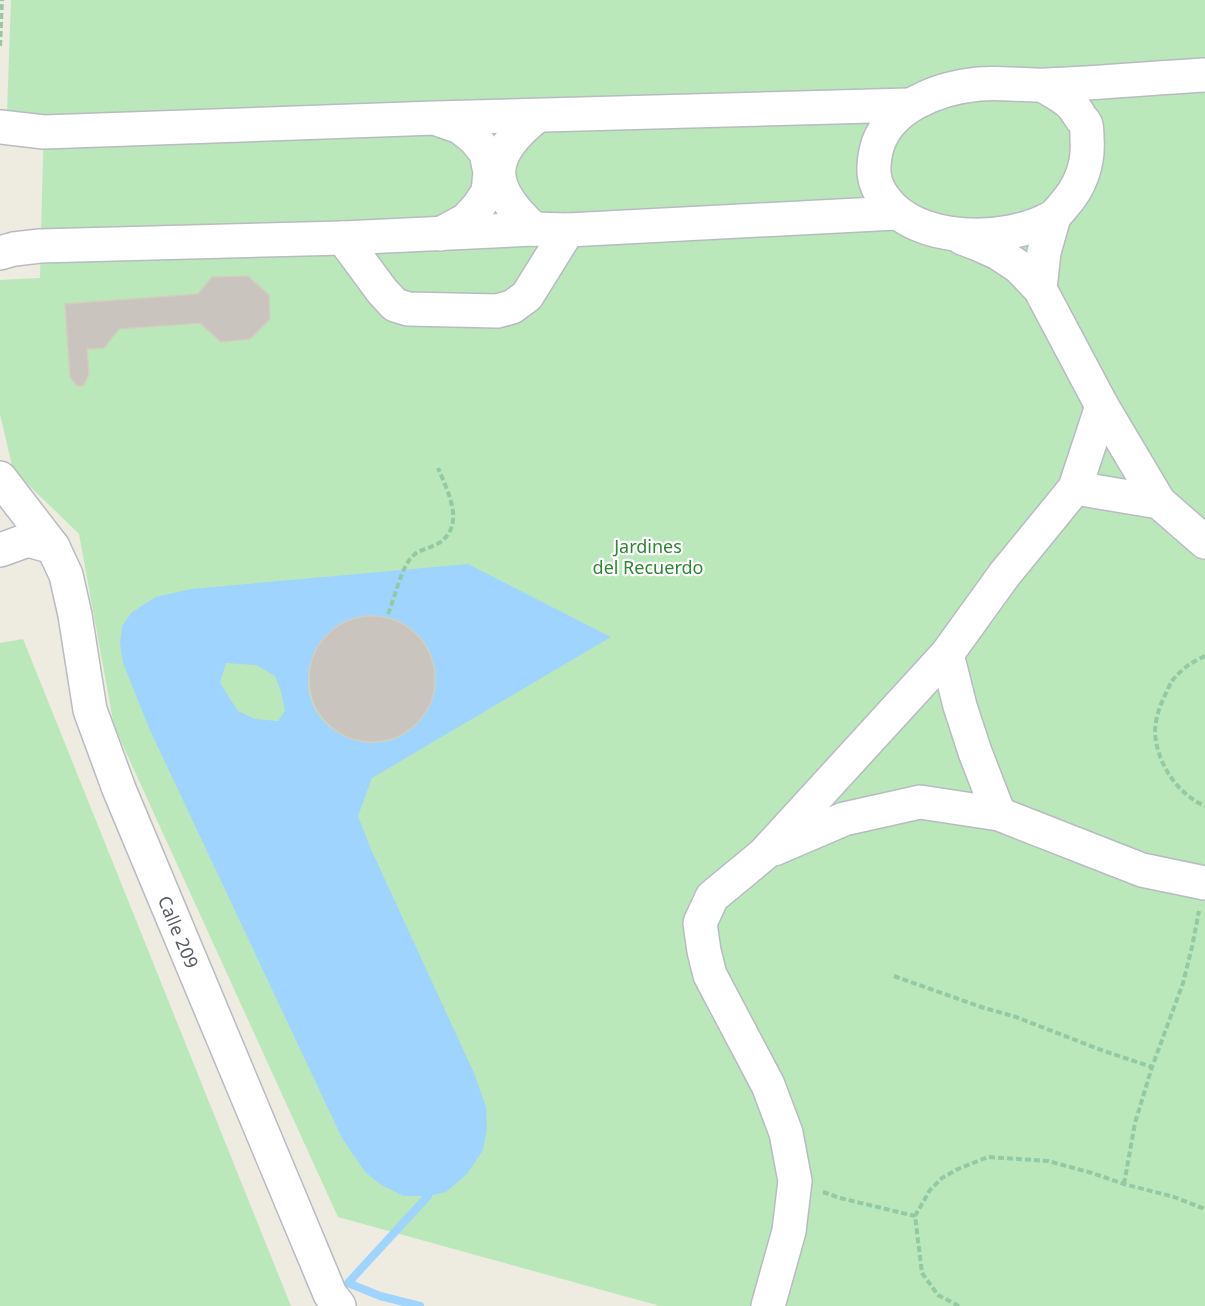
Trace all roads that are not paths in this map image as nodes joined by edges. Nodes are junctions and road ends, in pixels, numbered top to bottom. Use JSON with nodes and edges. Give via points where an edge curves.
{"nodes":[{"id":1,"x":1205,"y":75,"type":"edge"},
{"id":2,"x":1044,"y":86,"type":"junction"},
{"id":3,"x":909,"y":105,"type":"junction"},
{"id":4,"x":537,"y":116,"type":"junction"},
{"id":5,"x":435,"y":118,"type":"junction"},
{"id":6,"x":0,"y":127,"type":"edge"},
{"id":7,"x":896,"y":213,"type":"junction"},
{"id":8,"x":1054,"y":217,"type":"junction"},
{"id":9,"x":534,"y":229,"type":"junction"},
{"id":10,"x":568,"y":230,"type":"junction"},
{"id":11,"x":944,"y":232,"type":"junction"},
{"id":12,"x":440,"y":234,"type":"junction"},
{"id":13,"x":344,"y":238,"type":"junction"},
{"id":14,"x":0,"y":254,"type":"edge"},
{"id":15,"x":1040,"y":289,"type":"junction"},
{"id":16,"x":1102,"y":406,"type":"junction"},
{"id":17,"x":0,"y":478,"type":"edge"},
{"id":18,"x":1075,"y":488,"type":"junction"},
{"id":19,"x":1159,"y":502,"type":"junction"},
{"id":20,"x":1205,"y":542,"type":"edge"},
{"id":21,"x":53,"y":547,"type":"junction"},
{"id":22,"x":0,"y":550,"type":"edge"},
{"id":23,"x":947,"y":654,"type":"junction"},
{"id":24,"x":999,"y":814,"type":"junction"},
{"id":25,"x":764,"y":854,"type":"junction"},
{"id":26,"x":1204,"y":882,"type":"edge"},
{"id":27,"x":339,"y":1306,"type":"edge"},
{"id":28,"x":768,"y":1306,"type":"edge"}],
"edges":[{"from":1,"to":2,"type":"street"},
{"from":2,"to":3,"type":"street","via":[[978,84],[940,91]]},
{"from":2,"to":8,"type":"street","via":[[1071,104],[1086,124],[1088,150],[1083,176]]},
{"from":3,"to":4,"type":"street"},
{"from":3,"to":7,"type":"street","via":[[882,134],[873,165],[876,184]]},
{"from":4,"to":5,"type":"street"},
{"from":4,"to":9,"type":"street","via":[[511,140],[497,171],[508,202]]},
{"from":5,"to":6,"type":"street","via":[[44,132]]},
{"from":5,"to":12,"type":"street","via":[[460,127],[475,139],[486,153],[490,172],[488,192],[478,207],[466,220]]},
{"from":7,"to":10,"type":"street"},
{"from":7,"to":11,"type":"street","via":[[912,223]]},
{"from":8,"to":11,"type":"street","via":[[1010,233],[974,236]]},
{"from":8,"to":15,"type":"street","via":[[1044,252]]},
{"from":9,"to":10,"type":"street"},
{"from":9,"to":12,"type":"street"},
{"from":10,"to":13,"type":"street","via":[[527,296],[512,307],[497,311],[408,309],[395,305]]},
{"from":11,"to":15,"type":"street","via":[[998,254],[1019,267]]},
{"from":12,"to":13,"type":"street"},
{"from":13,"to":14,"type":"street","via":[[40,246]]},
{"from":15,"to":16,"type":"street"},
{"from":16,"to":18,"type":"street"},
{"from":16,"to":19,"type":"street"},
{"from":17,"to":21,"type":"street","name":"Calle 209"},
{"from":18,"to":19,"type":"street"},
{"from":18,"to":23,"type":"street","via":[[1004,575]]},
{"from":19,"to":20,"type":"street"},
{"from":21,"to":22,"type":"street","via":[[28,540]]},
{"from":21,"to":27,"type":"street","name":"Calle 209","via":[[66,575],[90,710],[115,779],[325,1283]]},
{"from":23,"to":24,"type":"street","via":[[960,706]]},
{"from":23,"to":25,"type":"street"},
{"from":24,"to":25,"type":"street","via":[[920,802],[844,819]]},
{"from":24,"to":26,"type":"street","via":[[1142,870]]},
{"from":25,"to":28,"type":"street","via":[[711,897],[700,923],[710,975],[768,1085],[786,1133],[795,1181],[789,1231]]}]}
